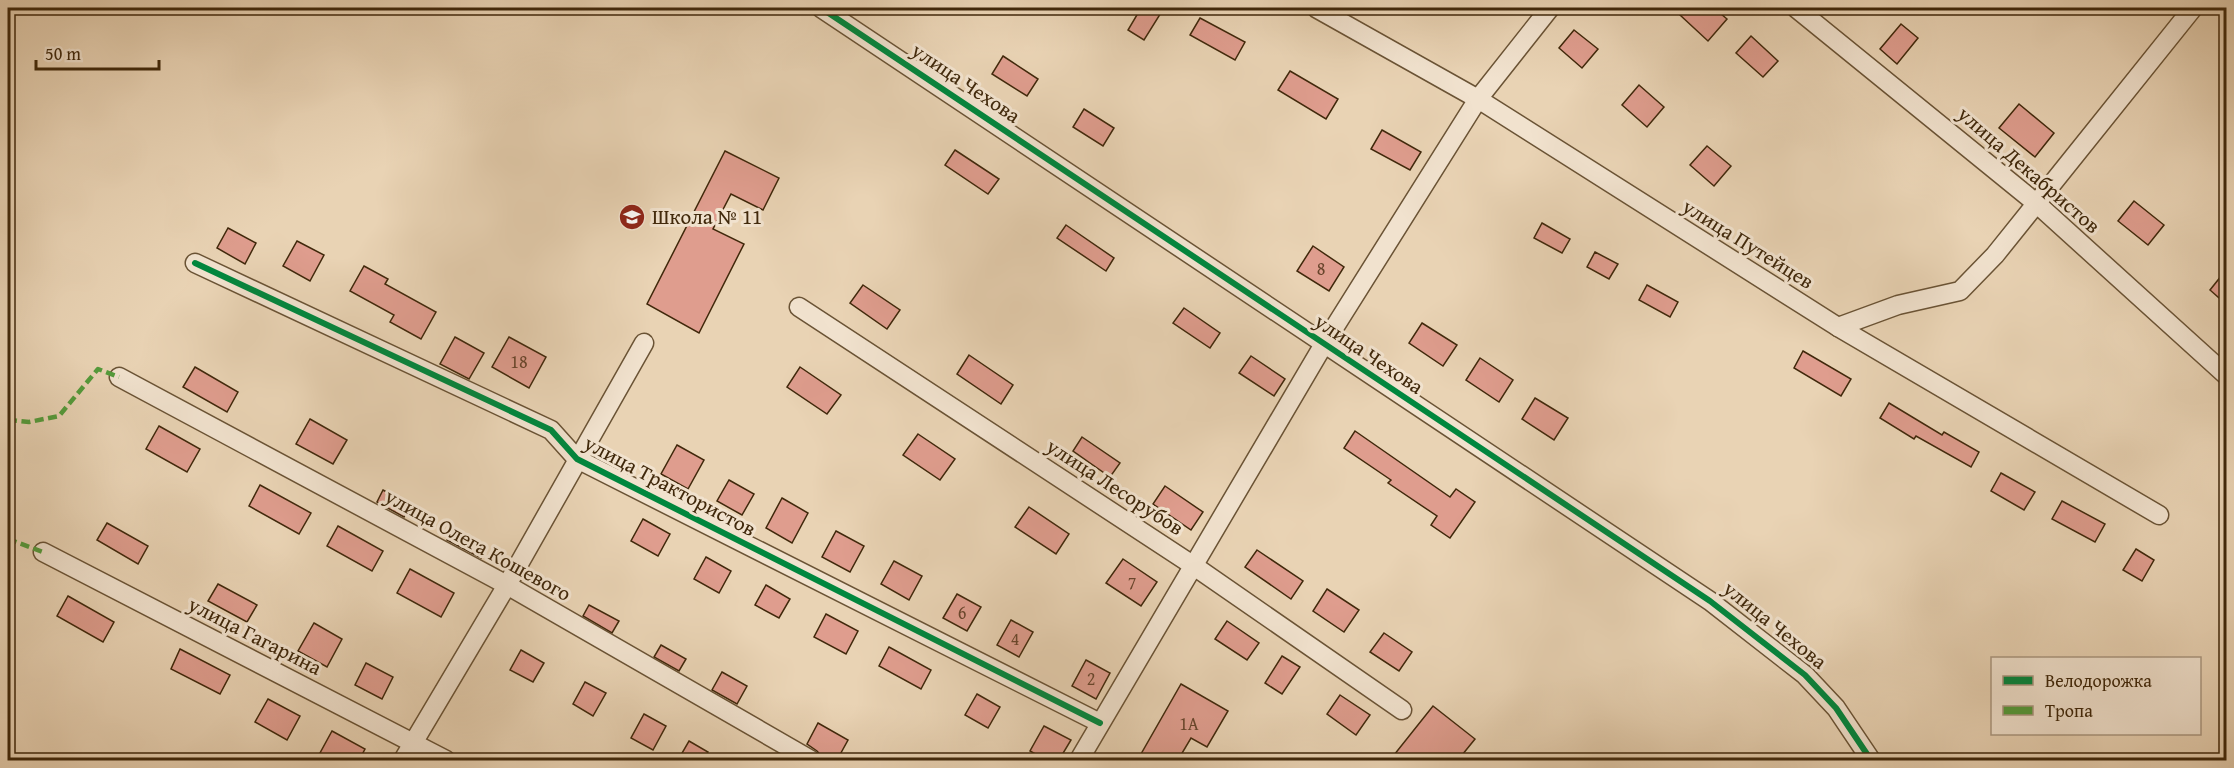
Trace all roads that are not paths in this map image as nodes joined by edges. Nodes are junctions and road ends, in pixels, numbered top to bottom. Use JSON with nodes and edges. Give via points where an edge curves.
{"nodes":[{"id":1,"x":821,"y":8,"type":"edge"},
{"id":2,"x":1316,"y":8,"type":"edge"},
{"id":3,"x":1550,"y":8,"type":"edge"},
{"id":4,"x":1796,"y":8,"type":"edge"},
{"id":5,"x":2193,"y":8,"type":"edge"},
{"id":6,"x":1478,"y":99,"type":"junction"},
{"id":7,"x":2036,"y":203,"type":"junction"},
{"id":8,"x":195,"y":263,"type":"dead end"},
{"id":9,"x":799,"y":307,"type":"dead end"},
{"id":10,"x":1838,"y":327,"type":"junction"},
{"id":11,"x":644,"y":344,"type":"dead end"},
{"id":12,"x":1324,"y":344,"type":"junction"},
{"id":13,"x":2226,"y":375,"type":"edge"},
{"id":14,"x":119,"y":377,"type":"dead end"},
{"id":15,"x":577,"y":459,"type":"junction"},
{"id":16,"x":2159,"y":515,"type":"dead end"},
{"id":17,"x":43,"y":552,"type":"dead end"},
{"id":18,"x":1194,"y":566,"type":"junction"},
{"id":19,"x":507,"y":585,"type":"junction"},
{"id":20,"x":1402,"y":710,"type":"dead end"},
{"id":21,"x":1100,"y":723,"type":"junction"},
{"id":22,"x":414,"y":742,"type":"junction"},
{"id":23,"x":403,"y":760,"type":"edge"},
{"id":24,"x":446,"y":760,"type":"edge"},
{"id":25,"x":811,"y":760,"type":"edge"},
{"id":26,"x":1079,"y":760,"type":"edge"},
{"id":27,"x":1871,"y":760,"type":"edge"}],
"edges":[{"from":1,"to":12,"type":"street","name":"улица Чехова"},
{"from":2,"to":6,"type":"street","name":"улица Путейцев"},
{"from":3,"to":6,"type":"street"},
{"from":4,"to":7,"type":"street","name":"улица Декабристов"},
{"from":5,"to":7,"type":"street"},
{"from":6,"to":10,"type":"street","name":"улица Путейцев"},
{"from":6,"to":12,"type":"street"},
{"from":7,"to":10,"type":"street","via":[[1960,291],[1898,305]]},
{"from":7,"to":13,"type":"street","name":"улица Декабристов"},
{"from":8,"to":15,"type":"street","name":"улица Трактористов","via":[[550,430]]},
{"from":9,"to":18,"type":"street","name":"улица Лесорубов"},
{"from":10,"to":16,"type":"street","name":"улица Путейцев"},
{"from":11,"to":15,"type":"street"},
{"from":12,"to":18,"type":"street"},
{"from":12,"to":27,"type":"street","name":"улица Чехова","via":[[1710,601],[1805,675],[1836,708]]},
{"from":14,"to":19,"type":"street","name":"улица Олега Кошевого"},
{"from":15,"to":19,"type":"street"},
{"from":15,"to":21,"type":"street","name":"улица Трактористов"},
{"from":17,"to":22,"type":"street","name":"улица Гагарина"},
{"from":18,"to":20,"type":"street","name":"улица Лесорубов"},
{"from":18,"to":21,"type":"street"},
{"from":19,"to":22,"type":"street"},
{"from":19,"to":25,"type":"street","name":"улица Олега Кошевого"},
{"from":21,"to":26,"type":"street"},
{"from":22,"to":23,"type":"street"},
{"from":22,"to":24,"type":"street","name":"улица Гагарина"}]}
